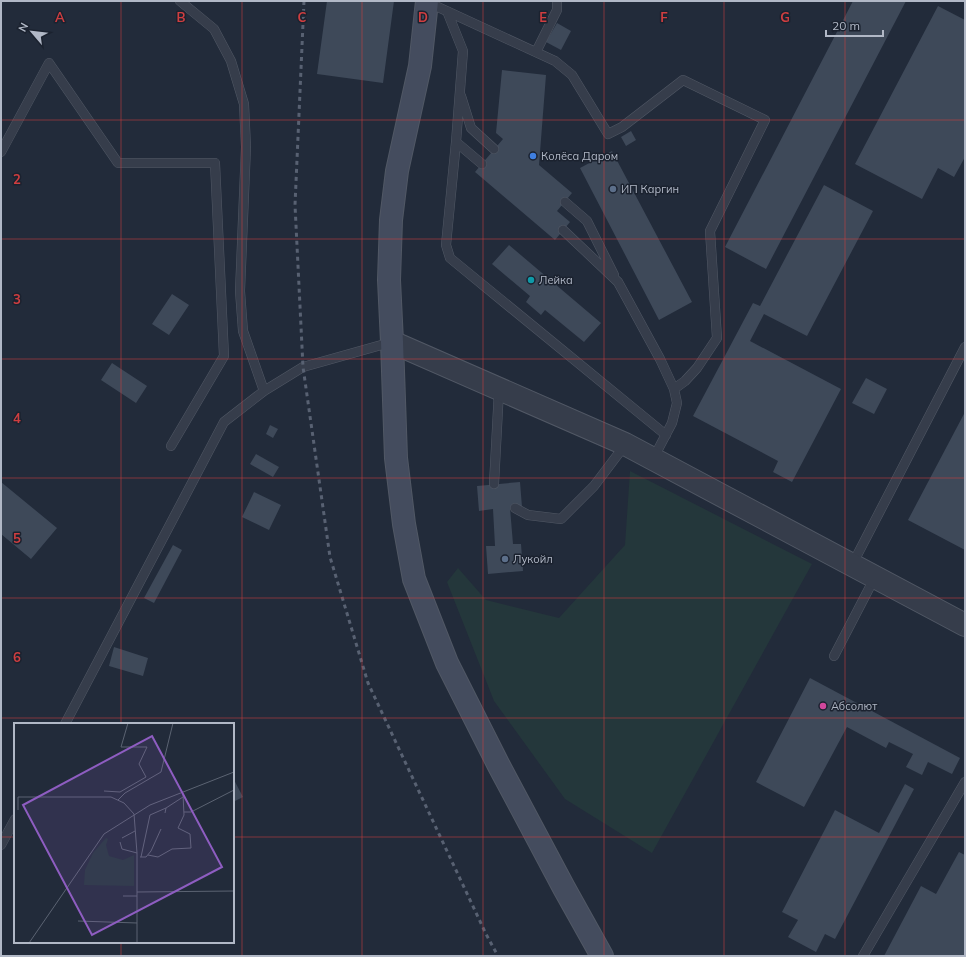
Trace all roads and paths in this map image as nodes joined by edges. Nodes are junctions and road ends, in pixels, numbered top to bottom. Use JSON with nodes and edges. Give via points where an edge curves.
{"nodes":[{"id":1,"x":180,"y":1,"type":"edge"},
{"id":2,"x":427,"y":1,"type":"edge"},
{"id":3,"x":556,"y":1,"type":"edge"},
{"id":4,"x":447,"y":11,"type":"junction"},
{"id":5,"x":536,"y":52,"type":"junction"},
{"id":6,"x":460,"y":91,"type":"junction"},
{"id":7,"x":456,"y":142,"type":"junction"},
{"id":8,"x":494,"y":149,"type":"dead end"},
{"id":9,"x":1,"y":152,"type":"edge"},
{"id":10,"x":482,"y":164,"type":"dead end"},
{"id":11,"x":565,"y":202,"type":"dead end"},
{"id":12,"x":563,"y":230,"type":"dead end"},
{"id":13,"x":618,"y":282,"type":"junction"},
{"id":14,"x":392,"y":342,"type":"junction"},
{"id":15,"x":965,"y":347,"type":"edge"},
{"id":16,"x":499,"y":388,"type":"junction"},
{"id":17,"x":674,"y":389,"type":"junction"},
{"id":18,"x":264,"y":392,"type":"junction"},
{"id":19,"x":666,"y":435,"type":"junction"},
{"id":20,"x":625,"y":444,"type":"junction"},
{"id":21,"x":172,"y":446,"type":"dead end"},
{"id":22,"x":653,"y":459,"type":"junction"},
{"id":23,"x":494,"y":484,"type":"dead end"},
{"id":24,"x":515,"y":508,"type":"dead end"},
{"id":25,"x":852,"y":565,"type":"junction"},
{"id":26,"x":875,"y":577,"type":"junction"},
{"id":27,"x":965,"y":625,"type":"edge"},
{"id":28,"x":834,"y":656,"type":"dead end"},
{"id":29,"x":66,"y":723,"type":"edge"},
{"id":30,"x":965,"y":782,"type":"edge"},
{"id":31,"x":14,"y":821,"type":"edge"},
{"id":32,"x":1,"y":846,"type":"edge"},
{"id":33,"x":602,"y":956,"type":"edge"},
{"id":34,"x":863,"y":956,"type":"edge"}],
"edges":[{"from":1,"to":18,"type":"lane","via":[[214,30],[231,61],[244,104],[246,147],[240,291],[244,331]]},
{"from":2,"to":4,"type":"lane"},
{"from":2,"to":14,"type":"main road","via":[[420,66],[397,171],[391,220],[389,280]]},
{"from":3,"to":5,"type":"lane","via":[[557,10]]},
{"from":4,"to":5,"type":"lane"},
{"from":4,"to":6,"type":"lane","via":[[463,51]]},
{"from":5,"to":17,"type":"lane","via":[[555,61],[572,75],[608,134],[684,80],[765,120],[710,231],[717,338],[697,368]]},
{"from":6,"to":7,"type":"lane"},
{"from":6,"to":8,"type":"lane","via":[[471,128]]},
{"from":7,"to":10,"type":"lane"},
{"from":7,"to":19,"type":"lane","via":[[446,245],[450,258]]},
{"from":9,"to":21,"type":"lane","via":[[49,63],[118,163],[216,163],[224,356]]},
{"from":11,"to":13,"type":"lane","via":[[586,221]]},
{"from":12,"to":13,"type":"lane"},
{"from":13,"to":17,"type":"lane"},
{"from":14,"to":16,"type":"street"},
{"from":14,"to":18,"type":"lane","via":[[304,367]]},
{"from":14,"to":33,"type":"main road","via":[[396,458],[414,579],[447,663],[549,861]]},
{"from":15,"to":25,"type":"lane"},
{"from":16,"to":20,"type":"street"},
{"from":16,"to":23,"type":"lane"},
{"from":17,"to":19,"type":"lane","via":[[677,403]]},
{"from":18,"to":29,"type":"lane","via":[[224,422]]},
{"from":19,"to":22,"type":"lane"},
{"from":20,"to":22,"type":"street"},
{"from":20,"to":24,"type":"lane","via":[[594,486],[561,519],[528,515]]},
{"from":22,"to":25,"type":"street"},
{"from":25,"to":26,"type":"street"},
{"from":26,"to":27,"type":"street"},
{"from":26,"to":28,"type":"lane"},
{"from":30,"to":34,"type":"lane"},
{"from":31,"to":32,"type":"lane"}]}
